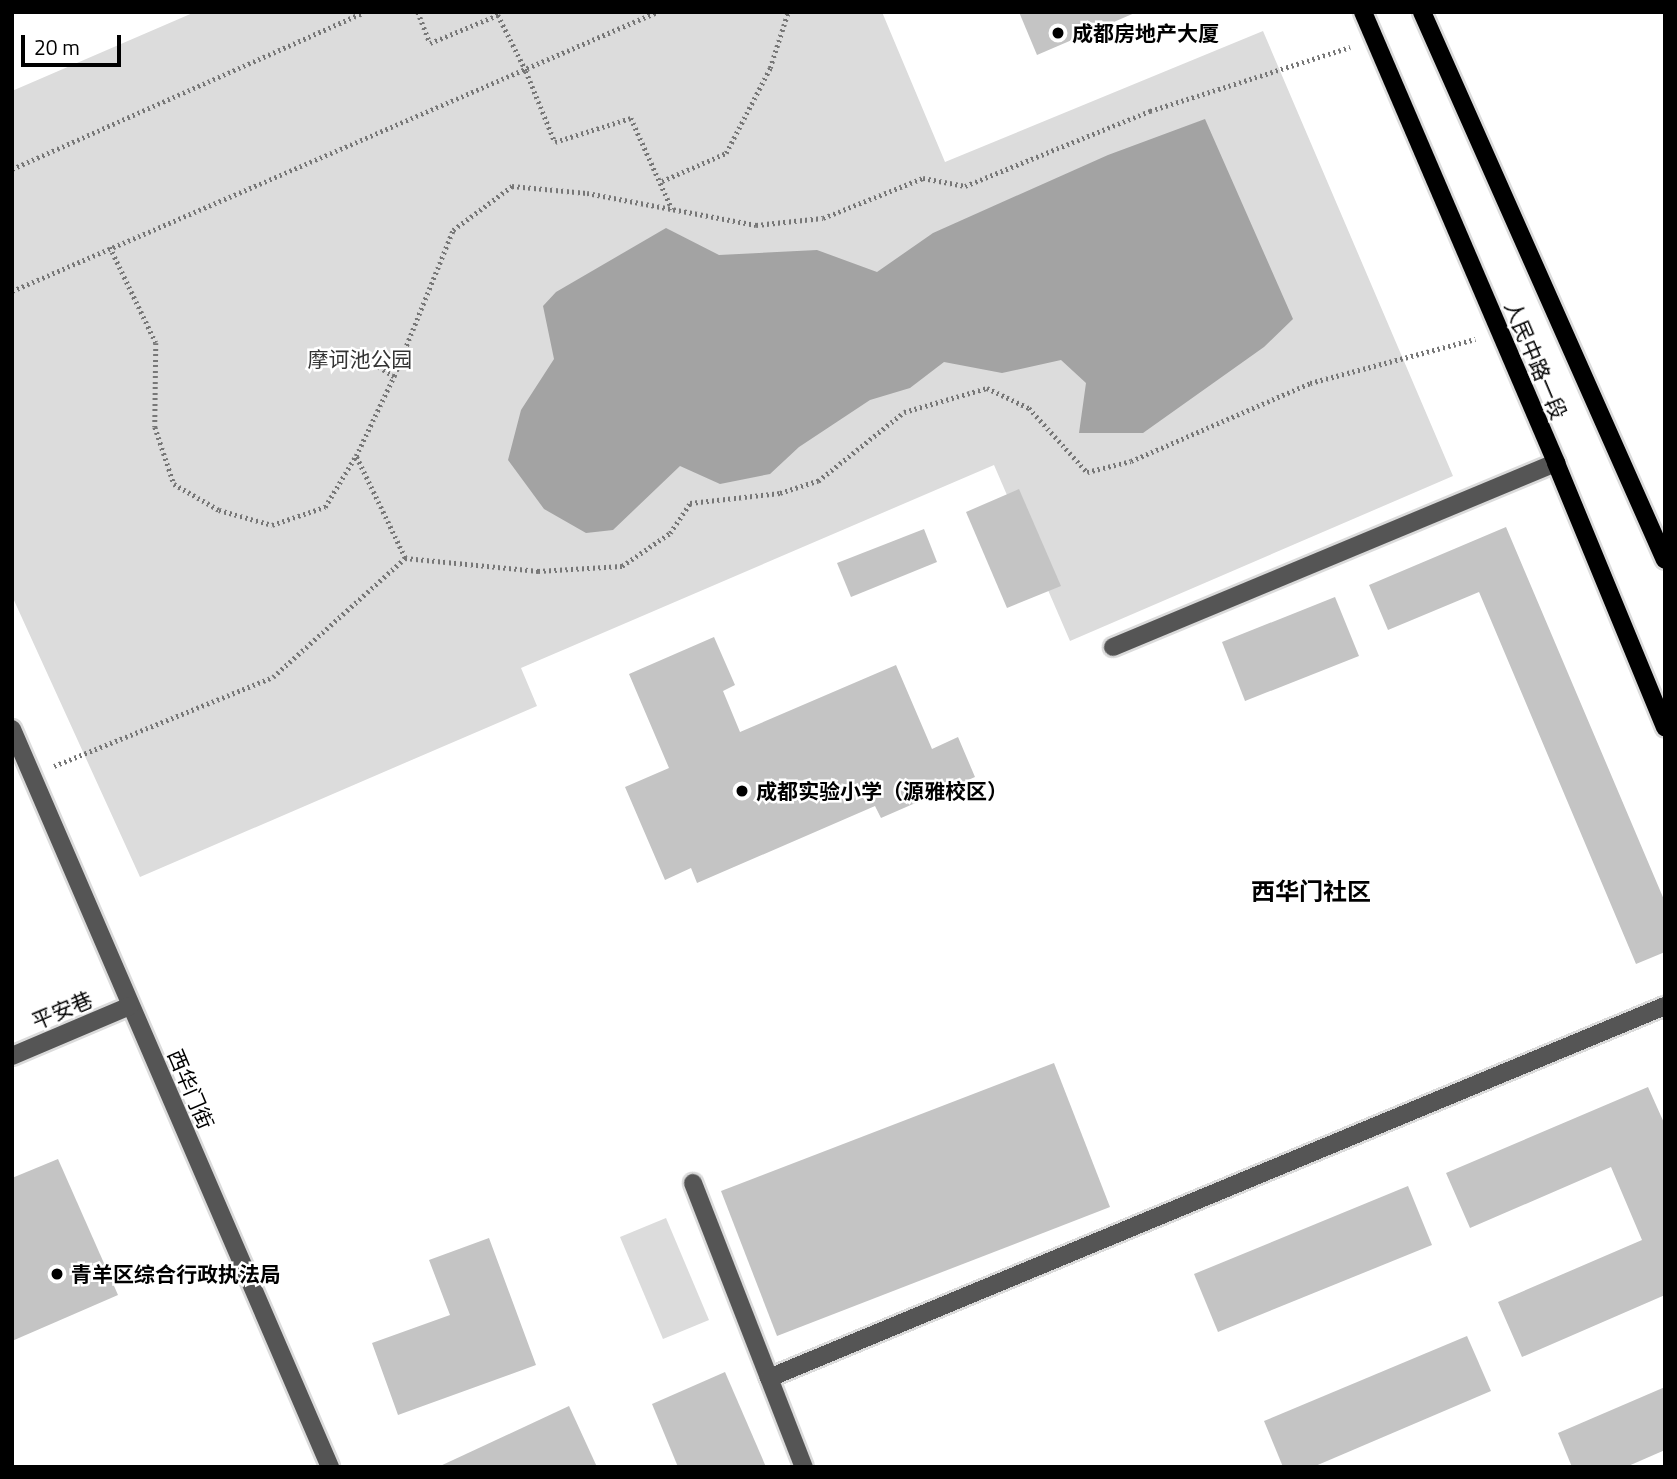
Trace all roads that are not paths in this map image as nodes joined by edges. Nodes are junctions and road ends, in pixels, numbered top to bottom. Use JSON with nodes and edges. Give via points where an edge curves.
{"nodes":[{"id":1,"x":1363,"y":12,"type":"edge"},
{"id":2,"x":1426,"y":13,"type":"edge"},
{"id":3,"x":1556,"y":463,"type":"junction"},
{"id":4,"x":1665,"y":560,"type":"edge"},
{"id":5,"x":1113,"y":647,"type":"dead end"},
{"id":6,"x":1665,"y":727,"type":"edge"},
{"id":7,"x":12,"y":729,"type":"edge"},
{"id":8,"x":131,"y":1006,"type":"junction"},
{"id":9,"x":1665,"y":1006,"type":"edge"},
{"id":10,"x":12,"y":1056,"type":"edge"},
{"id":11,"x":693,"y":1183,"type":"dead end"},
{"id":12,"x":769,"y":1378,"type":"junction"},
{"id":13,"x":330,"y":1467,"type":"edge"},
{"id":14,"x":804,"y":1467,"type":"edge"}],
"edges":[{"from":1,"to":3,"type":"main road","name":"人民中路一段"},
{"from":2,"to":4,"type":"main road","name":"人民中路一段"},
{"from":3,"to":5,"type":"street"},
{"from":3,"to":6,"type":"main road","name":"人民中路一段"},
{"from":7,"to":8,"type":"street","name":"西华门街"},
{"from":8,"to":10,"type":"street","name":"平安巷"},
{"from":8,"to":13,"type":"street","name":"西华门街"},
{"from":9,"to":12,"type":"street"},
{"from":11,"to":12,"type":"street"},
{"from":12,"to":14,"type":"street"}]}
